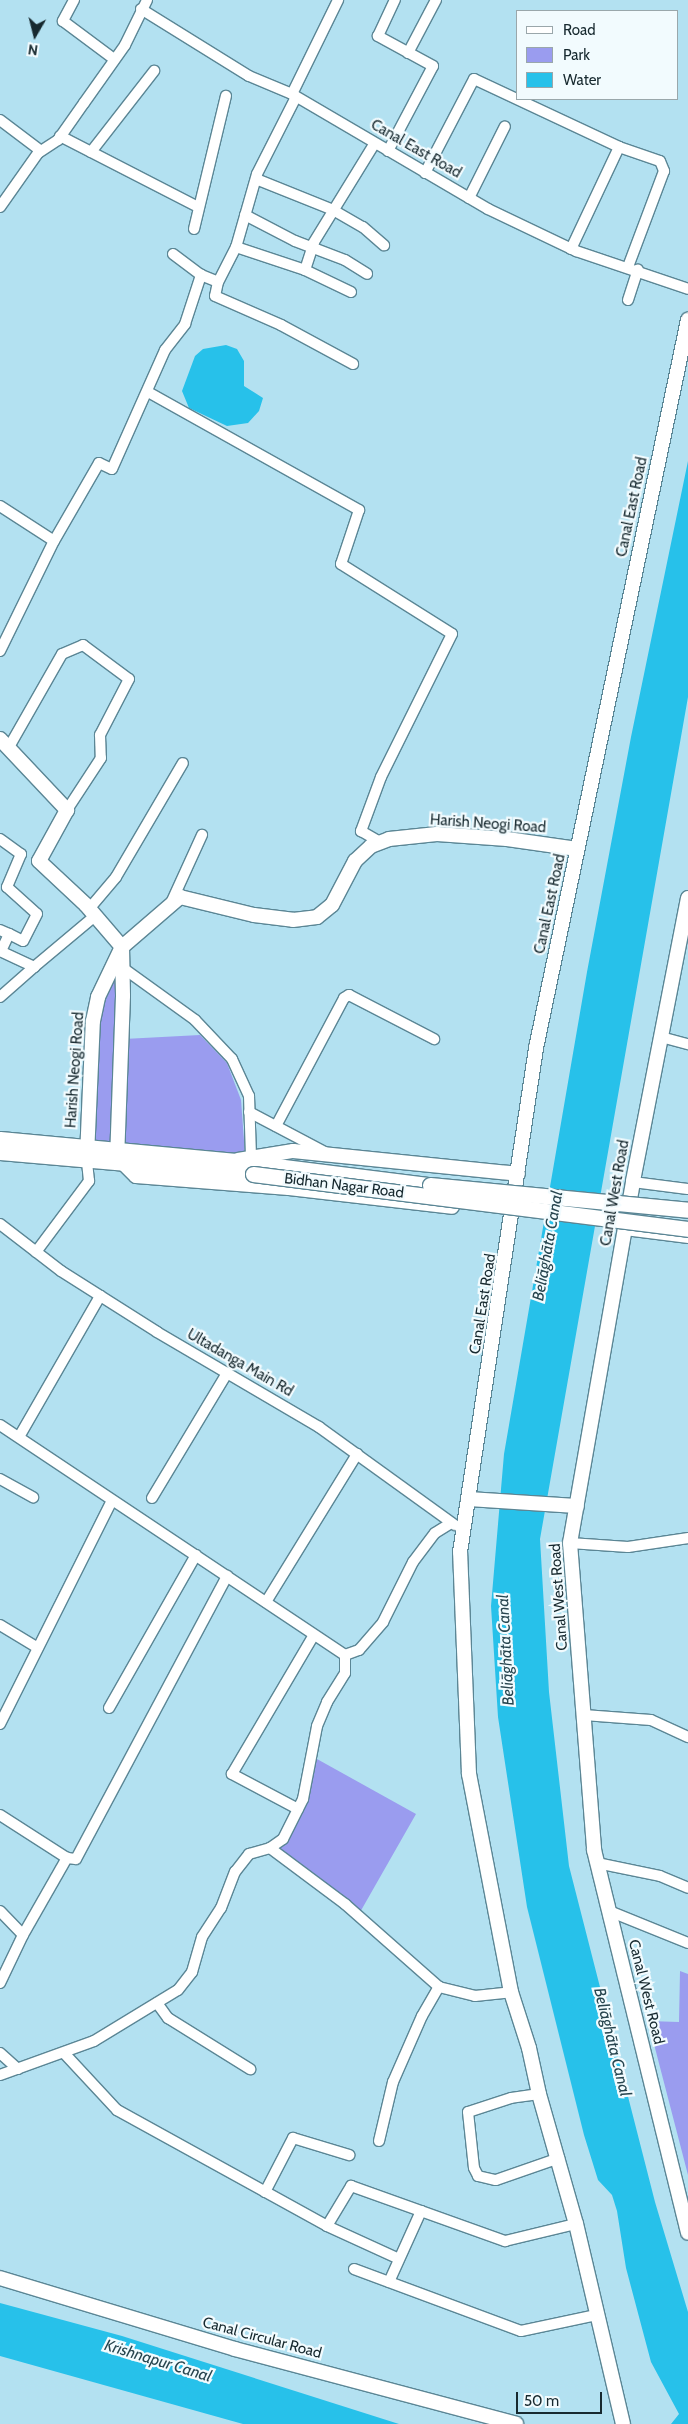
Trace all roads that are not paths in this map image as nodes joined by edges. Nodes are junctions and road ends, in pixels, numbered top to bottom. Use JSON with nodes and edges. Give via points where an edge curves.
{"nodes":[{"id":1,"x":74,"y":0,"type":"edge"},
{"id":2,"x":147,"y":0,"type":"edge"},
{"id":3,"x":338,"y":0,"type":"edge"},
{"id":4,"x":395,"y":0,"type":"edge"},
{"id":5,"x":436,"y":0,"type":"edge"},
{"id":6,"x":141,"y":9,"type":"junction"},
{"id":7,"x":408,"y":53,"type":"junction"},
{"id":8,"x":114,"y":59,"type":"junction"},
{"id":9,"x":154,"y":70,"type":"dead end"},
{"id":10,"x":294,"y":95,"type":"junction"},
{"id":11,"x":226,"y":96,"type":"dead end"},
{"id":12,"x":516,"y":99,"type":"edge"},
{"id":13,"x":519,"y":100,"type":"edge"},
{"id":14,"x":0,"y":120,"type":"edge"},
{"id":15,"x":505,"y":126,"type":"dead end"},
{"id":16,"x":60,"y":136,"type":"junction"},
{"id":17,"x":375,"y":143,"type":"junction"},
{"id":18,"x":619,"y":147,"type":"junction"},
{"id":19,"x":41,"y":151,"type":"junction"},
{"id":20,"x":388,"y":151,"type":"junction"},
{"id":21,"x":91,"y":152,"type":"junction"},
{"id":22,"x":425,"y":173,"type":"junction"},
{"id":23,"x":256,"y":179,"type":"junction"},
{"id":24,"x":468,"y":198,"type":"junction"},
{"id":25,"x":0,"y":207,"type":"edge"},
{"id":26,"x":198,"y":207,"type":"junction"},
{"id":27,"x":333,"y":210,"type":"junction"},
{"id":28,"x":245,"y":216,"type":"junction"},
{"id":29,"x":194,"y":229,"type":"dead end"},
{"id":30,"x":384,"y":245,"type":"dead end"},
{"id":31,"x":236,"y":247,"type":"junction"},
{"id":32,"x":314,"y":248,"type":"junction"},
{"id":33,"x":571,"y":249,"type":"junction"},
{"id":34,"x":173,"y":254,"type":"dead end"},
{"id":35,"x":633,"y":269,"type":"junction"},
{"id":36,"x":305,"y":270,"type":"junction"},
{"id":37,"x":367,"y":274,"type":"dead end"},
{"id":38,"x":201,"y":275,"type":"junction"},
{"id":39,"x":218,"y":282,"type":"junction"},
{"id":40,"x":688,"y":289,"type":"edge"},
{"id":41,"x":351,"y":292,"type":"dead end"},
{"id":42,"x":628,"y":300,"type":"dead end"},
{"id":43,"x":688,"y":320,"type":"edge"},
{"id":44,"x":353,"y":364,"type":"dead end"},
{"id":45,"x":148,"y":392,"type":"junction"},
{"id":46,"x":0,"y":506,"type":"edge"},
{"id":47,"x":54,"y":541,"type":"junction"},
{"id":48,"x":2,"y":640,"type":"edge"},
{"id":49,"x":0,"y":651,"type":"edge"},
{"id":50,"x":5,"y":743,"type":"edge"},
{"id":51,"x":183,"y":763,"type":"dead end"},
{"id":52,"x":67,"y":810,"type":"junction"},
{"id":53,"x":202,"y":835,"type":"dead end"},
{"id":54,"x":0,"y":839,"type":"edge"},
{"id":55,"x":380,"y":842,"type":"junction"},
{"id":56,"x":578,"y":849,"type":"junction"},
{"id":57,"x":688,"y":900,"type":"edge"},
{"id":58,"x":170,"y":905,"type":"junction"},
{"id":59,"x":92,"y":912,"type":"junction"},
{"id":60,"x":5,"y":932,"type":"edge"},
{"id":61,"x":122,"y":947,"type":"junction"},
{"id":62,"x":1,"y":951,"type":"edge"},
{"id":63,"x":34,"y":967,"type":"junction"},
{"id":64,"x":123,"y":968,"type":"junction"},
{"id":65,"x":0,"y":998,"type":"edge"},
{"id":66,"x":661,"y":1037,"type":"junction"},
{"id":67,"x":434,"y":1040,"type":"dead end"},
{"id":68,"x":688,"y":1044,"type":"edge"},
{"id":69,"x":250,"y":1112,"type":"junction"},
{"id":70,"x":276,"y":1126,"type":"junction"},
{"id":71,"x":0,"y":1139,"type":"edge"},
{"id":72,"x":0,"y":1152,"type":"edge"},
{"id":73,"x":87,"y":1155,"type":"junction"},
{"id":74,"x":330,"y":1155,"type":"junction"},
{"id":75,"x":119,"y":1159,"type":"junction"},
{"id":76,"x":253,"y":1164,"type":"junction"},
{"id":77,"x":518,"y":1174,"type":"junction"},
{"id":78,"x":633,"y":1182,"type":"junction"},
{"id":79,"x":688,"y":1189,"type":"edge"},
{"id":80,"x":688,"y":1210,"type":"edge"},
{"id":81,"x":513,"y":1215,"type":"junction"},
{"id":82,"x":0,"y":1224,"type":"edge"},
{"id":83,"x":688,"y":1229,"type":"edge"},
{"id":84,"x":625,"y":1230,"type":"junction"},
{"id":85,"x":688,"y":1238,"type":"edge"},
{"id":86,"x":36,"y":1252,"type":"junction"},
{"id":87,"x":100,"y":1296,"type":"junction"},
{"id":88,"x":227,"y":1373,"type":"junction"},
{"id":89,"x":0,"y":1425,"type":"edge"},
{"id":90,"x":18,"y":1437,"type":"junction"},
{"id":91,"x":357,"y":1454,"type":"junction"},
{"id":92,"x":0,"y":1479,"type":"edge"},
{"id":93,"x":33,"y":1497,"type":"dead end"},
{"id":94,"x":152,"y":1498,"type":"dead end"},
{"id":95,"x":472,"y":1499,"type":"junction"},
{"id":96,"x":112,"y":1500,"type":"junction"},
{"id":97,"x":573,"y":1506,"type":"junction"},
{"id":98,"x":457,"y":1526,"type":"junction"},
{"id":99,"x":688,"y":1538,"type":"edge"},
{"id":100,"x":570,"y":1543,"type":"junction"},
{"id":101,"x":196,"y":1555,"type":"junction"},
{"id":102,"x":227,"y":1576,"type":"junction"},
{"id":103,"x":266,"y":1602,"type":"junction"},
{"id":104,"x":0,"y":1625,"type":"edge"},
{"id":105,"x":314,"y":1635,"type":"junction"},
{"id":106,"x":38,"y":1648,"type":"junction"},
{"id":107,"x":346,"y":1655,"type":"junction"},
{"id":108,"x":109,"y":1708,"type":"dead end"},
{"id":109,"x":584,"y":1715,"type":"junction"},
{"id":110,"x":0,"y":1724,"type":"edge"},
{"id":111,"x":688,"y":1737,"type":"edge"},
{"id":112,"x":298,"y":1809,"type":"junction"},
{"id":113,"x":0,"y":1815,"type":"edge"},
{"id":114,"x":270,"y":1848,"type":"junction"},
{"id":115,"x":67,"y":1858,"type":"junction"},
{"id":116,"x":597,"y":1862,"type":"junction"},
{"id":117,"x":688,"y":1888,"type":"edge"},
{"id":118,"x":0,"y":1911,"type":"edge"},
{"id":119,"x":609,"y":1911,"type":"junction"},
{"id":120,"x":23,"y":1935,"type":"junction"},
{"id":121,"x":688,"y":1943,"type":"edge"},
{"id":122,"x":0,"y":1982,"type":"edge"},
{"id":123,"x":439,"y":1987,"type":"junction"},
{"id":124,"x":511,"y":1992,"type":"junction"},
{"id":125,"x":157,"y":2003,"type":"junction"},
{"id":126,"x":0,"y":2053,"type":"edge"},
{"id":127,"x":64,"y":2053,"type":"junction"},
{"id":128,"x":18,"y":2069,"type":"junction"},
{"id":129,"x":250,"y":2069,"type":"dead end"},
{"id":130,"x":0,"y":2075,"type":"edge"},
{"id":131,"x":539,"y":2094,"type":"junction"},
{"id":132,"x":378,"y":2140,"type":"dead end"},
{"id":133,"x":350,"y":2155,"type":"dead end"},
{"id":134,"x":559,"y":2158,"type":"junction"},
{"id":135,"x":265,"y":2192,"type":"junction"},
{"id":136,"x":421,"y":2211,"type":"junction"},
{"id":137,"x":576,"y":2224,"type":"junction"},
{"id":138,"x":327,"y":2226,"type":"junction"},
{"id":139,"x":688,"y":2233,"type":"edge"},
{"id":140,"x":397,"y":2258,"type":"junction"},
{"id":141,"x":354,"y":2269,"type":"dead end"},
{"id":142,"x":0,"y":2278,"type":"edge"},
{"id":143,"x":389,"y":2282,"type":"junction"},
{"id":144,"x":596,"y":2315,"type":"junction"},
{"id":145,"x":516,"y":2424,"type":"edge"},
{"id":146,"x":623,"y":2424,"type":"edge"}],
"edges":[{"from":1,"to":8,"type":"street","via":[[63,20]]},
{"from":2,"to":6,"type":"street"},
{"from":3,"to":10,"type":"street"},
{"from":4,"to":7,"type":"street","via":[[378,36]]},
{"from":5,"to":7,"type":"street"},
{"from":6,"to":8,"type":"street","via":[[125,45]]},
{"from":6,"to":10,"type":"street","name":"Canal East Road","via":[[249,76]]},
{"from":7,"to":20,"type":"street","via":[[433,66]]},
{"from":8,"to":16,"type":"street"},
{"from":9,"to":21,"type":"street"},
{"from":10,"to":17,"type":"street","name":"Canal East Road"},
{"from":10,"to":23,"type":"street"},
{"from":11,"to":26,"type":"street"},
{"from":12,"to":22,"type":"street","via":[[474,79]]},
{"from":13,"to":18,"type":"street"},
{"from":14,"to":19,"type":"street"},
{"from":15,"to":24,"type":"street"},
{"from":16,"to":19,"type":"street"},
{"from":16,"to":21,"type":"street"},
{"from":17,"to":20,"type":"street","name":"Canal East Road"},
{"from":17,"to":27,"type":"street"},
{"from":18,"to":33,"type":"street"},
{"from":18,"to":35,"type":"street","via":[[660,161],[664,171]]},
{"from":19,"to":25,"type":"street"},
{"from":20,"to":22,"type":"street","name":"Canal East Road"},
{"from":21,"to":26,"type":"street"},
{"from":22,"to":24,"type":"street","name":"Canal East Road"},
{"from":23,"to":27,"type":"street"},
{"from":23,"to":28,"type":"street"},
{"from":24,"to":33,"type":"street","name":"Canal East Road"},
{"from":26,"to":29,"type":"street"},
{"from":27,"to":30,"type":"street","via":[[363,227]]},
{"from":27,"to":32,"type":"street","via":[[314,242]]},
{"from":28,"to":31,"type":"street"},
{"from":28,"to":32,"type":"street"},
{"from":31,"to":36,"type":"street"},
{"from":31,"to":39,"type":"street"},
{"from":32,"to":36,"type":"street"},
{"from":32,"to":37,"type":"street","via":[[345,260]]},
{"from":33,"to":35,"type":"street","name":"Canal East Road"},
{"from":34,"to":38,"type":"street"},
{"from":35,"to":40,"type":"street","name":"Canal East Road"},
{"from":35,"to":42,"type":"street"},
{"from":36,"to":41,"type":"street"},
{"from":38,"to":39,"type":"street"},
{"from":38,"to":45,"type":"street","via":[[185,324],[164,350]]},
{"from":39,"to":44,"type":"street","via":[[215,296],[281,325]]},
{"from":43,"to":56,"type":"main road","name":"Canal East Road"},
{"from":45,"to":47,"type":"street","via":[[112,469],[99,463]]},
{"from":45,"to":55,"type":"street","via":[[359,510],[341,564],[452,634],[381,777],[361,831]]},
{"from":46,"to":47,"type":"street"},
{"from":47,"to":48,"type":"street"},
{"from":48,"to":49,"type":"street"},
{"from":50,"to":52,"type":"main road"},
{"from":50,"to":52,"type":"street","via":[[62,654],[83,645],[129,679],[100,735],[101,758]]},
{"from":51,"to":59,"type":"street"},
{"from":52,"to":59,"type":"main road","via":[[39,861]]},
{"from":53,"to":58,"type":"street"},
{"from":54,"to":60,"type":"street","via":[[21,854],[6,887],[37,914],[23,942]]},
{"from":55,"to":56,"type":"main road","name":"Harish Neogi Road","via":[[437,834],[508,839]]},
{"from":55,"to":58,"type":"main road","name":"Harish Neogi Road","via":[[355,861],[332,904],[316,917],[293,920],[254,915],[180,897]]},
{"from":56,"to":77,"type":"main road","name":"Canal East Road","via":[[536,1048]]},
{"from":57,"to":66,"type":"main road","name":"Canal West Road"},
{"from":58,"to":61,"type":"main road","name":"Harish Neogi Road"},
{"from":59,"to":61,"type":"main road"},
{"from":59,"to":63,"type":"street"},
{"from":60,"to":62,"type":"street"},
{"from":61,"to":64,"type":"main road"},
{"from":61,"to":73,"type":"main road","name":"Harish Neogi Road","via":[[107,971],[93,1021]]},
{"from":62,"to":63,"type":"street"},
{"from":63,"to":65,"type":"street"},
{"from":64,"to":69,"type":"street","via":[[195,1020],[232,1059],[249,1096]]},
{"from":64,"to":75,"type":"main road"},
{"from":66,"to":68,"type":"street"},
{"from":66,"to":78,"type":"main road","name":"Canal West Road"},
{"from":67,"to":70,"type":"street","via":[[349,995],[344,998]]},
{"from":69,"to":70,"type":"street"},
{"from":69,"to":76,"type":"street"},
{"from":70,"to":74,"type":"street"},
{"from":71,"to":73,"type":"main road","name":"Bidhan Nagar Road"},
{"from":72,"to":73,"type":"main road","name":"Bidhan Nagar Road"},
{"from":73,"to":75,"type":"main road","name":"Bidhan Nagar Road"},
{"from":73,"to":86,"type":"street","via":[[90,1179]]},
{"from":74,"to":76,"type":"main road","via":[[293,1151]]},
{"from":74,"to":77,"type":"main road"},
{"from":75,"to":76,"type":"main road","name":"Bidhan Nagar Road"},
{"from":75,"to":76,"type":"main road","name":"Bidhan Nagar Road"},
{"from":75,"to":81,"type":"main road","via":[[136,1176],[289,1188]]},
{"from":76,"to":80,"type":"main road","name":"Bidhan Nagar Road","bridge":true},
{"from":76,"to":83,"type":"main road","name":"Bidhan Nagar Road","bridge":true},
{"from":77,"to":81,"type":"main road","name":"Canal East Road"},
{"from":78,"to":79,"type":"street"},
{"from":78,"to":84,"type":"main road","name":"Canal West Road"},
{"from":81,"to":95,"type":"main road","name":"Canal East Road"},
{"from":82,"to":86,"type":"street","name":"Ultadanga Main Rd"},
{"from":84,"to":85,"type":"street"},
{"from":84,"to":97,"type":"main road","name":"Canal West Road"},
{"from":86,"to":87,"type":"street","name":"Ultadanga Main Rd"},
{"from":87,"to":88,"type":"street","name":"Ultadanga Main Rd"},
{"from":87,"to":90,"type":"street"},
{"from":88,"to":91,"type":"street","name":"Ultadanga Main Rd","via":[[319,1427]]},
{"from":88,"to":94,"type":"street"},
{"from":89,"to":90,"type":"street"},
{"from":90,"to":96,"type":"street"},
{"from":91,"to":98,"type":"street","name":"Ultadanga Main Rd"},
{"from":91,"to":103,"type":"street"},
{"from":92,"to":93,"type":"street"},
{"from":95,"to":97,"type":"main road"},
{"from":95,"to":98,"type":"main road","name":"Canal East Road"},
{"from":96,"to":101,"type":"street"},
{"from":96,"to":106,"type":"street"},
{"from":97,"to":100,"type":"main road","name":"Canal West Road"},
{"from":98,"to":107,"type":"street","via":[[435,1533],[413,1562],[383,1622],[360,1650]]},
{"from":98,"to":124,"type":"main road","name":"Canal East Road","via":[[469,1774]]},
{"from":99,"to":100,"type":"street","via":[[628,1546]]},
{"from":100,"to":109,"type":"main road","name":"Canal West Road"},
{"from":101,"to":102,"type":"street"},
{"from":101,"to":108,"type":"street"},
{"from":102,"to":103,"type":"street"},
{"from":102,"to":115,"type":"street","via":[[76,1858]]},
{"from":103,"to":105,"type":"street"},
{"from":104,"to":106,"type":"street"},
{"from":105,"to":107,"type":"street"},
{"from":105,"to":112,"type":"street","via":[[232,1774]]},
{"from":106,"to":110,"type":"street"},
{"from":107,"to":112,"type":"street","via":[[345,1673],[317,1726],[312,1766]]},
{"from":109,"to":111,"type":"street","via":[[651,1720]]},
{"from":109,"to":116,"type":"main road","name":"Canal West Road"},
{"from":112,"to":114,"type":"street","via":[[283,1839]]},
{"from":113,"to":115,"type":"street"},
{"from":114,"to":123,"type":"street","via":[[345,1904]]},
{"from":114,"to":125,"type":"street","via":[[249,1854],[235,1872],[221,1908],[202,1937],[192,1972],[178,1990]]},
{"from":115,"to":120,"type":"street"},
{"from":116,"to":117,"type":"street","via":[[660,1876]]},
{"from":116,"to":119,"type":"main road","name":"Canal West Road"},
{"from":118,"to":120,"type":"street"},
{"from":119,"to":121,"type":"street"},
{"from":119,"to":139,"type":"main road","name":"Canal West Road"},
{"from":120,"to":122,"type":"street"},
{"from":123,"to":124,"type":"street","via":[[475,1996]]},
{"from":123,"to":132,"type":"street","via":[[422,2016],[393,2082]]},
{"from":124,"to":131,"type":"main road","name":"Canal East Road","via":[[529,2048]]},
{"from":125,"to":127,"type":"street","via":[[94,2041]]},
{"from":125,"to":129,"type":"street","via":[[168,2018]]},
{"from":126,"to":128,"type":"street"},
{"from":127,"to":128,"type":"street"},
{"from":127,"to":135,"type":"street","via":[[117,2110]]},
{"from":128,"to":130,"type":"street"},
{"from":131,"to":134,"type":"main road","name":"Canal East Road"},
{"from":131,"to":134,"type":"street","via":[[511,2098],[468,2112],[474,2168],[478,2176],[496,2180]]},
{"from":133,"to":135,"type":"street","via":[[293,2138]]},
{"from":134,"to":137,"type":"main road","name":"Canal East Road"},
{"from":135,"to":138,"type":"street"},
{"from":136,"to":137,"type":"street","via":[[505,2241]]},
{"from":136,"to":138,"type":"street","via":[[351,2186]]},
{"from":136,"to":140,"type":"street"},
{"from":137,"to":144,"type":"main road","name":"Canal East Road"},
{"from":138,"to":140,"type":"street"},
{"from":140,"to":143,"type":"street"},
{"from":141,"to":143,"type":"street"},
{"from":142,"to":145,"type":"main road","name":"Canal Circular Road","via":[[235,2349]]},
{"from":143,"to":144,"type":"street","via":[[521,2331]]},
{"from":144,"to":146,"type":"main road","name":"Canal East Road"}]}
